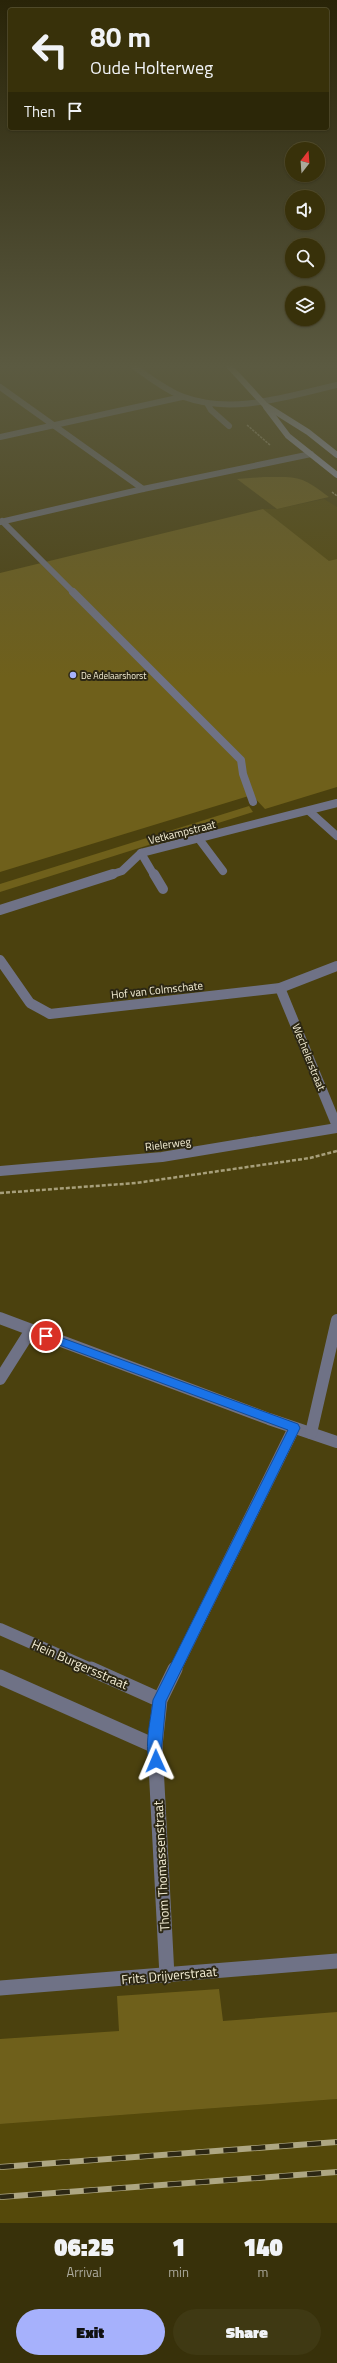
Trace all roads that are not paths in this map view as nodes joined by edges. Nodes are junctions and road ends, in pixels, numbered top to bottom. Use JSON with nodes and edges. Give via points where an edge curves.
{"nodes":[{"id":1,"x":117,"y":471,"type":"edge"},
{"id":2,"x":230,"y":471,"type":"edge"},
{"id":3,"x":143,"y":489,"type":"junction"},
{"id":4,"x":1,"y":521,"type":"edge"},
{"id":5,"x":253,"y":802,"type":"dead end"},
{"id":6,"x":337,"y":803,"type":"edge"},
{"id":7,"x":309,"y":811,"type":"junction"},
{"id":8,"x":337,"y":836,"type":"edge"},
{"id":9,"x":199,"y":838,"type":"junction"},
{"id":10,"x":141,"y":854,"type":"junction"},
{"id":11,"x":222,"y":871,"type":"dead end"},
{"id":12,"x":163,"y":890,"type":"dead end"},
{"id":13,"x":0,"y":910,"type":"edge"},
{"id":14,"x":0,"y":960,"type":"edge"},
{"id":15,"x":337,"y":966,"type":"edge"},
{"id":16,"x":280,"y":988,"type":"junction"},
{"id":17,"x":337,"y":1127,"type":"edge"},
{"id":18,"x":0,"y":1171,"type":"edge"},
{"id":19,"x":0,"y":1318,"type":"edge"},
{"id":20,"x":337,"y":1320,"type":"edge"},
{"id":21,"x":31,"y":1330,"type":"junction"},
{"id":22,"x":0,"y":1378,"type":"edge"},
{"id":23,"x":294,"y":1428,"type":"junction"},
{"id":24,"x":311,"y":1433,"type":"junction"},
{"id":25,"x":337,"y":1442,"type":"edge"},
{"id":26,"x":0,"y":1629,"type":"edge"},
{"id":27,"x":0,"y":1677,"type":"edge"},
{"id":28,"x":160,"y":1700,"type":"junction"},
{"id":29,"x":155,"y":1746,"type":"junction"},
{"id":30,"x":337,"y":1961,"type":"edge"},
{"id":31,"x":167,"y":1976,"type":"junction"},
{"id":32,"x":0,"y":1988,"type":"edge"}],
"edges":[{"from":1,"to":3,"type":"street"},
{"from":2,"to":3,"type":"street"},
{"from":3,"to":4,"type":"street"},
{"from":4,"to":5,"type":"street","via":[[241,760]]},
{"from":6,"to":7,"type":"street","name":"Vetkampstraat"},
{"from":7,"to":8,"type":"street"},
{"from":7,"to":9,"type":"street","name":"Vetkampstraat"},
{"from":9,"to":10,"type":"street","name":"Vetkampstraat"},
{"from":9,"to":11,"type":"street"},
{"from":10,"to":12,"type":"street"},
{"from":10,"to":13,"type":"street","name":"Vetkampstraat","via":[[122,871]]},
{"from":14,"to":16,"type":"street","name":"Hof van Colmschate","via":[[30,1003],[50,1014]]},
{"from":15,"to":16,"type":"street","name":"Hof van Colmschate"},
{"from":16,"to":17,"type":"street","name":"Wechelerstraat"},
{"from":17,"to":18,"type":"street","name":"Rielerweg","via":[[170,1156]]},
{"from":19,"to":21,"type":"street"},
{"from":20,"to":24,"type":"street"},
{"from":21,"to":22,"type":"street"},
{"from":21,"to":23,"type":"street"},
{"from":23,"to":24,"type":"street"},
{"from":23,"to":28,"type":"street","name":"Thom Thomassenstraat"},
{"from":24,"to":25,"type":"street"},
{"from":26,"to":28,"type":"street","name":"Hein Burgersstraat"},
{"from":27,"to":29,"type":"street"},
{"from":28,"to":29,"type":"street","name":"Thom Thomassenstraat"},
{"from":29,"to":31,"type":"street","name":"Thom Thomassenstraat"},
{"from":30,"to":31,"type":"street","name":"Frits Drijverstraat"},
{"from":31,"to":32,"type":"street","name":"Frits Drijverstraat"}]}
